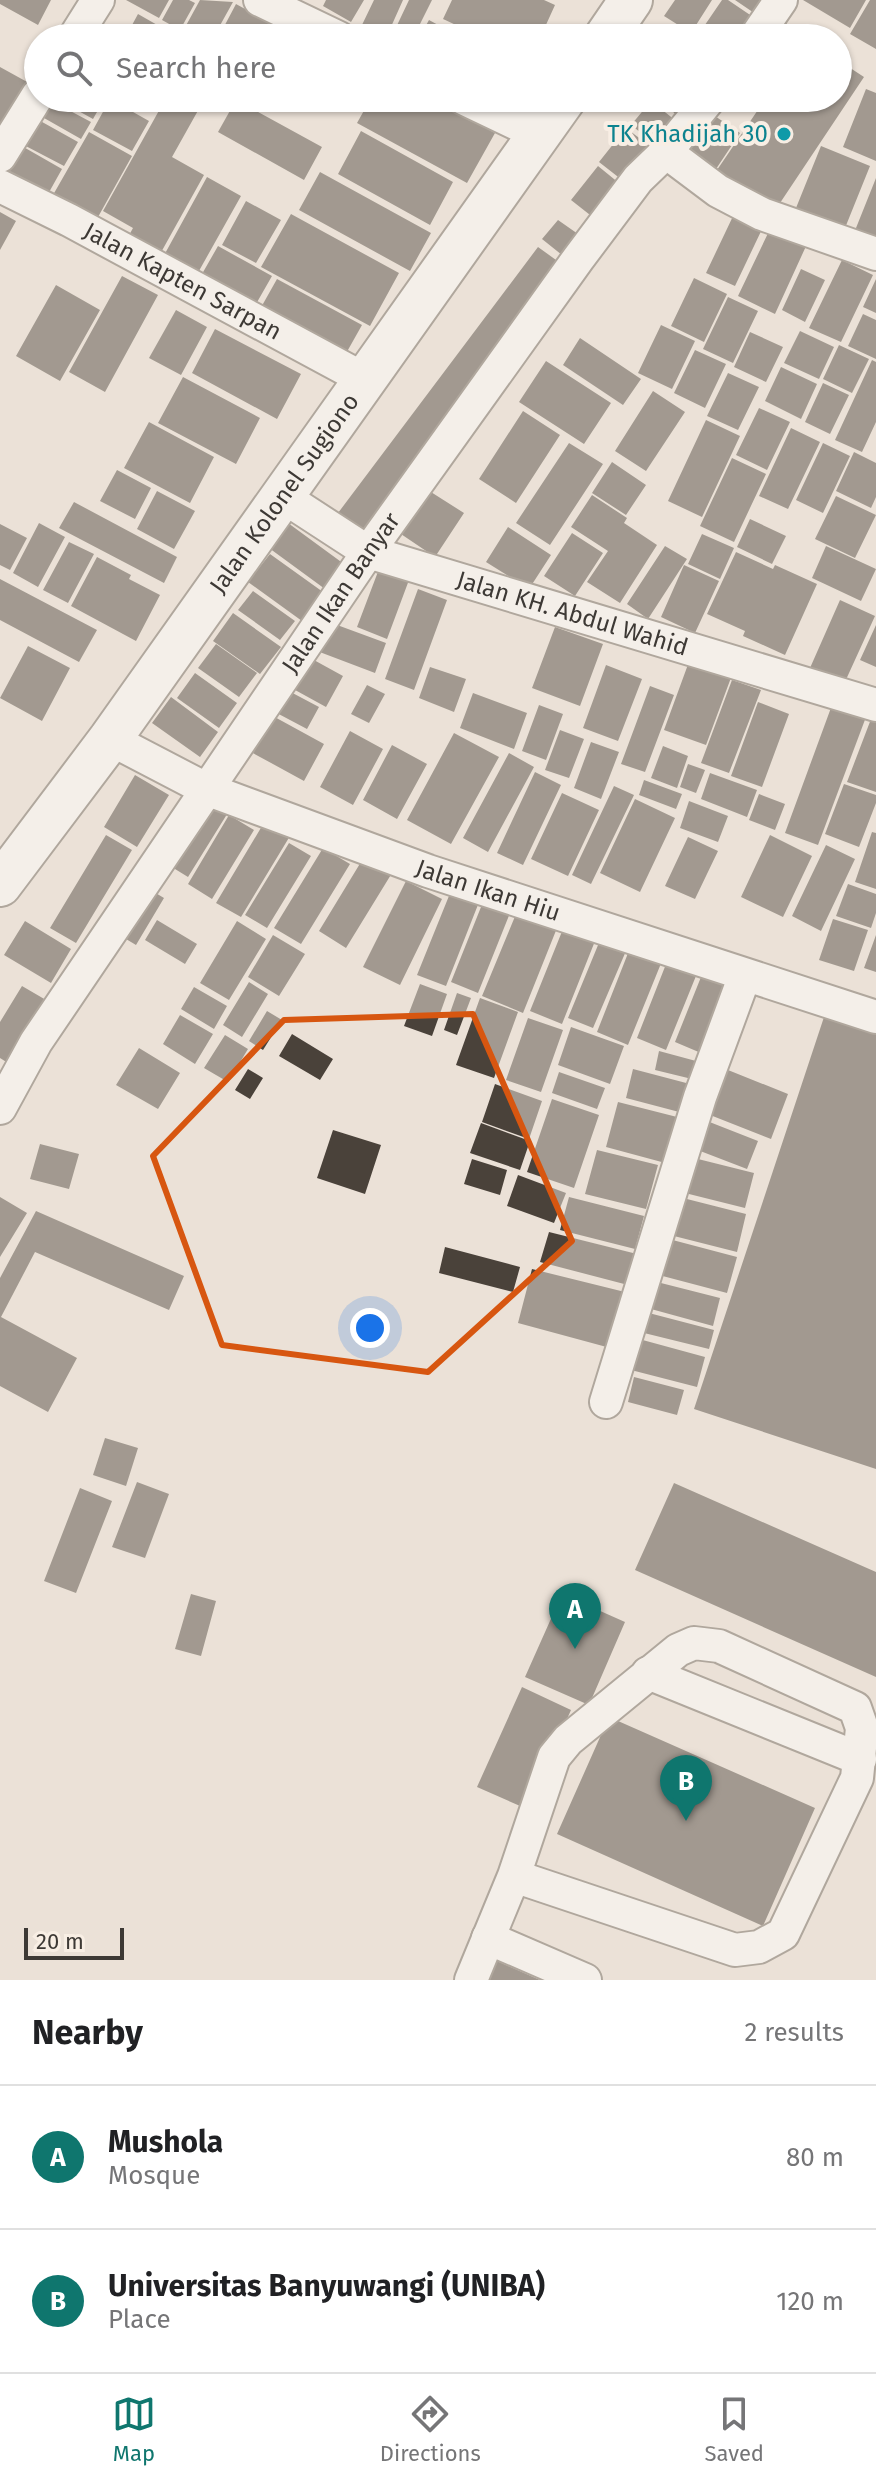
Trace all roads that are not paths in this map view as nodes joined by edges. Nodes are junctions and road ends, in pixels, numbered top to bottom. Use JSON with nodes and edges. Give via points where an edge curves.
{"nodes":[{"id":1,"x":98,"y":0,"type":"edge"},
{"id":2,"x":260,"y":0,"type":"edge"},
{"id":3,"x":631,"y":0,"type":"edge"},
{"id":4,"x":781,"y":0,"type":"edge"},
{"id":5,"x":83,"y":24,"type":"edge"},
{"id":6,"x":310,"y":24,"type":"edge"},
{"id":7,"x":615,"y":24,"type":"edge"},
{"id":8,"x":765,"y":24,"type":"edge"},
{"id":9,"x":27,"y":112,"type":"edge"},
{"id":10,"x":492,"y":112,"type":"edge"},
{"id":11,"x":556,"y":112,"type":"edge"},
{"id":12,"x":699,"y":112,"type":"edge"},
{"id":13,"x":540,"y":135,"type":"junction"},
{"id":14,"x":666,"y":152,"type":"junction"},
{"id":15,"x":0,"y":156,"type":"edge"},
{"id":16,"x":0,"y":186,"type":"edge"},
{"id":17,"x":876,"y":254,"type":"edge"},
{"id":18,"x":366,"y":380,"type":"junction"},
{"id":19,"x":282,"y":496,"type":"junction"},
{"id":20,"x":368,"y":552,"type":"junction"},
{"id":21,"x":876,"y":705,"type":"edge"},
{"id":22,"x":110,"y":739,"type":"junction"},
{"id":23,"x":206,"y":789,"type":"junction"},
{"id":24,"x":0,"y":885,"type":"edge"},
{"id":25,"x":745,"y":975,"type":"junction"},
{"id":26,"x":876,"y":1017,"type":"edge"},
{"id":27,"x":0,"y":1108,"type":"edge"},
{"id":28,"x":606,"y":1402,"type":"dead end"},
{"id":29,"x":648,"y":1673,"type":"junction"},
{"id":30,"x":860,"y":1759,"type":"junction"},
{"id":31,"x":514,"y":1876,"type":"junction"},
{"id":32,"x":488,"y":1938,"type":"junction"},
{"id":33,"x":471,"y":1980,"type":"edge"},
{"id":34,"x":585,"y":1980,"type":"edge"}],
"edges":[{"from":1,"to":5,"type":"street"},
{"from":2,"to":6,"type":"street"},
{"from":3,"to":7,"type":"main road"},
{"from":4,"to":8,"type":"street"},
{"from":9,"to":15,"type":"street"},
{"from":10,"to":13,"type":"street"},
{"from":11,"to":13,"type":"main road","name":"Jalan Kolonel Sugiono"},
{"from":12,"to":14,"type":"street","name":"Jalan Ikan Banyar"},
{"from":13,"to":18,"type":"main road","name":"Jalan Kolonel Sugiono"},
{"from":14,"to":17,"type":"street","via":[[718,191],[762,214]]},
{"from":14,"to":20,"type":"street","name":"Jalan Ikan Banyar","via":[[638,179],[578,259]]},
{"from":16,"to":18,"type":"street","name":"Jalan Kapten Sarpan"},
{"from":18,"to":19,"type":"main road","name":"Jalan Kolonel Sugiono"},
{"from":19,"to":20,"type":"street","name":"Jalan KH. Abdul Wahid"},
{"from":19,"to":22,"type":"main road","name":"Jalan Kolonel Sugiono"},
{"from":20,"to":21,"type":"street","name":"Jalan KH. Abdul Wahid"},
{"from":20,"to":23,"type":"street","name":"Jalan Ikan Banyar"},
{"from":22,"to":23,"type":"street","name":"Jalan Ikan Hiu"},
{"from":22,"to":24,"type":"main road","name":"Jalan Kolonel Sugiono"},
{"from":23,"to":25,"type":"street","name":"Jalan Ikan Hiu","via":[[428,871]]},
{"from":23,"to":27,"type":"street","name":"Jalan Ikan Banyar","via":[[36,1042]]},
{"from":25,"to":26,"type":"street","name":"Jalan Ikan Hiu"},
{"from":25,"to":28,"type":"street","via":[[700,1097]]},
{"from":29,"to":30,"type":"street"},
{"from":29,"to":30,"type":"street","via":[[694,1643],[719,1646],[855,1708],[862,1728]]},
{"from":29,"to":31,"type":"street","via":[[554,1757]]},
{"from":30,"to":31,"type":"street","via":[[857,1778],[783,1934],[759,1947],[735,1950]]},
{"from":31,"to":32,"type":"street"},
{"from":32,"to":33,"type":"street"},
{"from":32,"to":34,"type":"street"}]}
